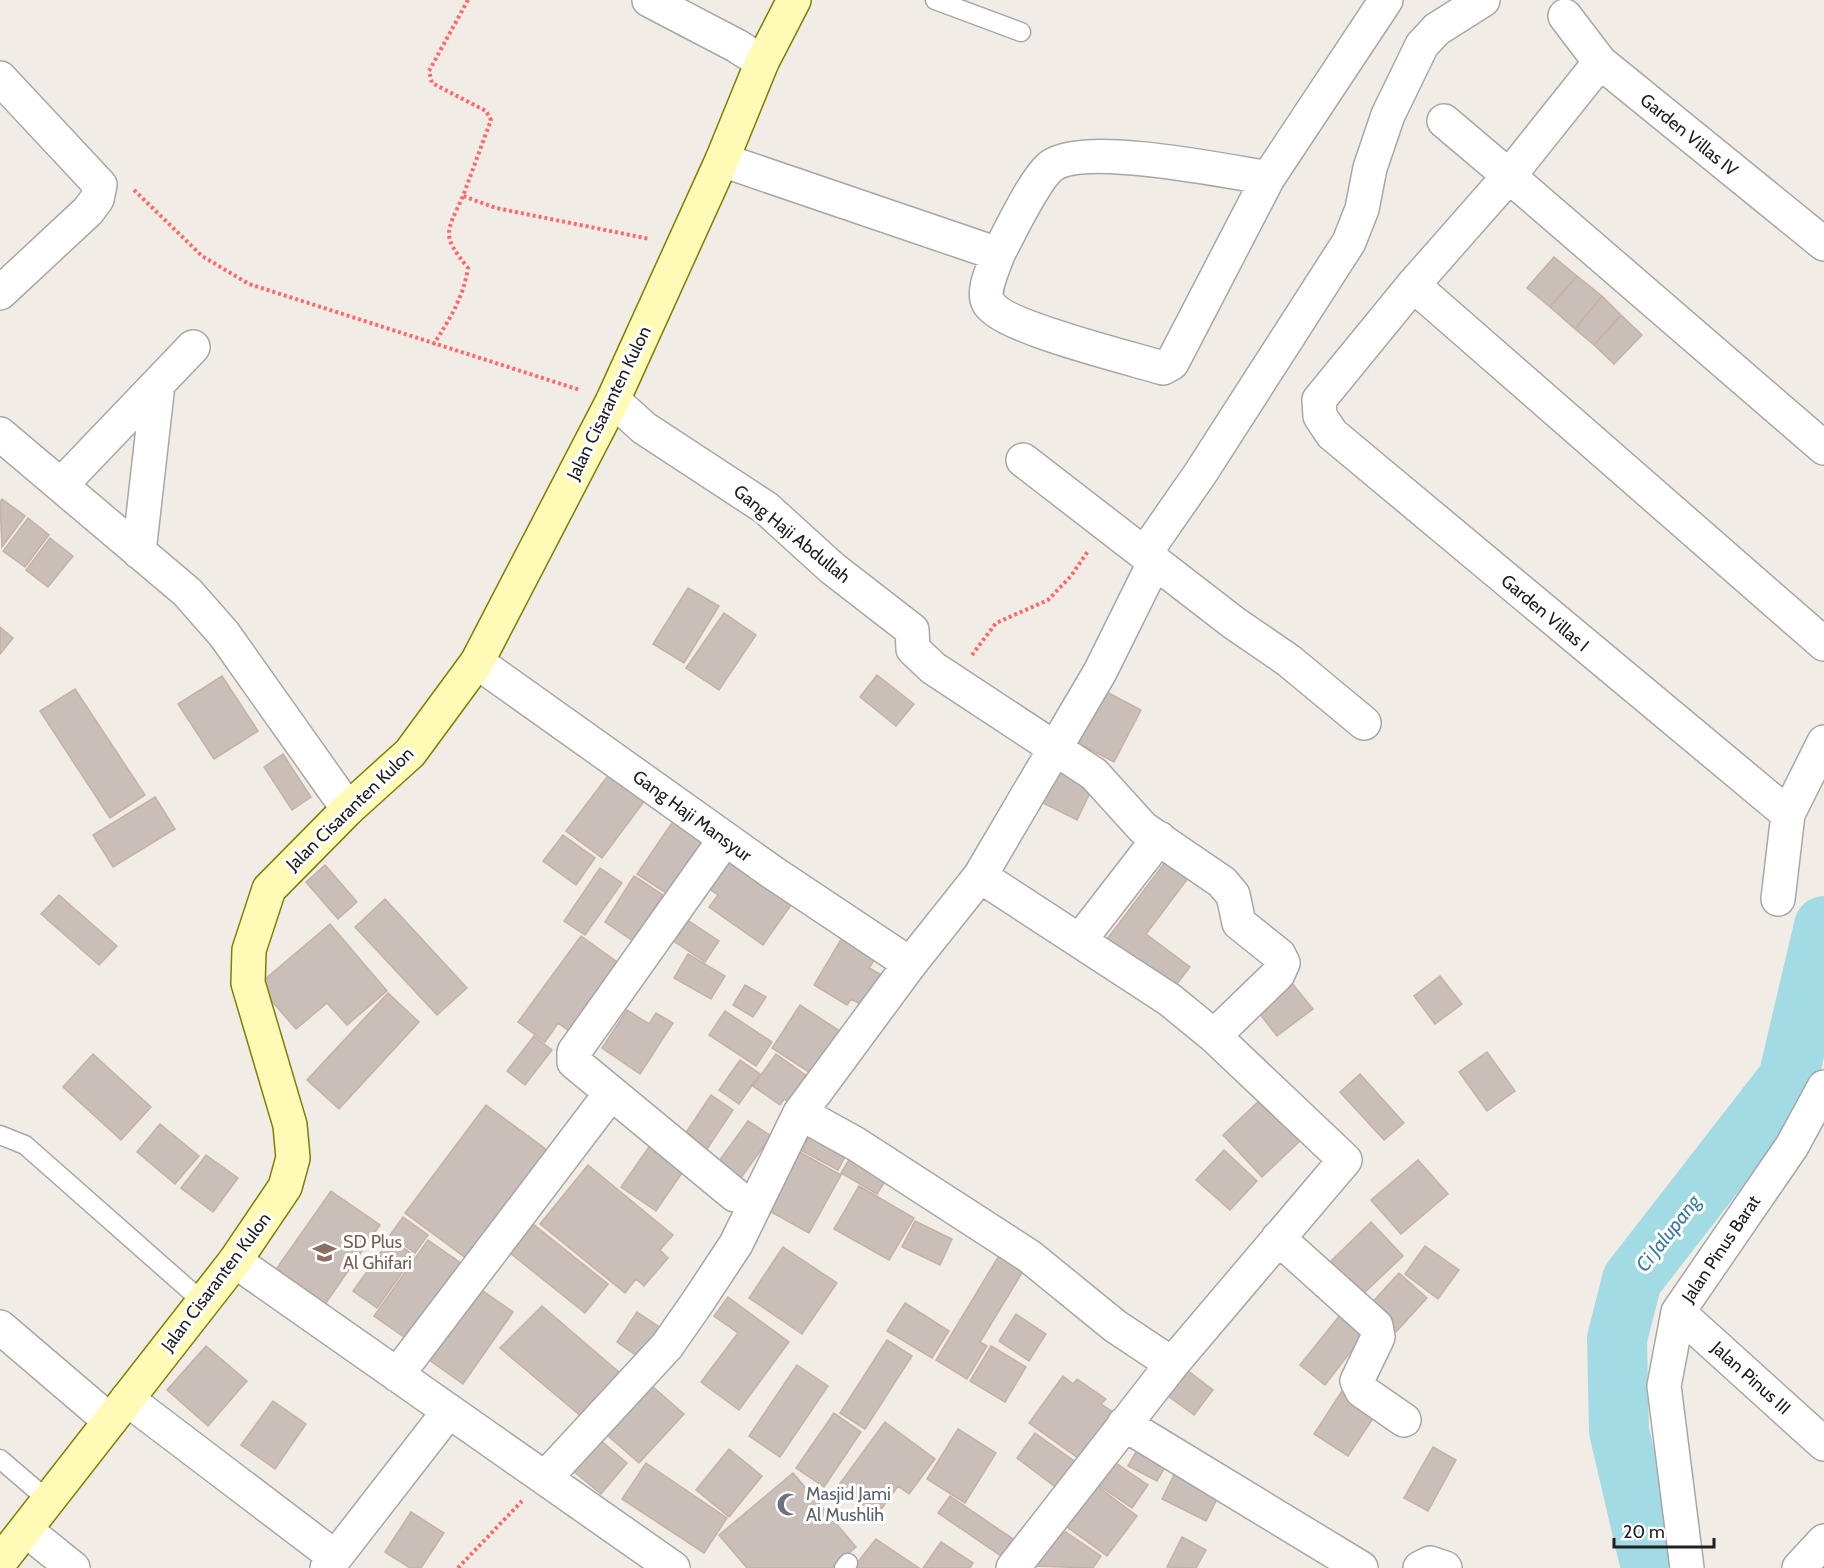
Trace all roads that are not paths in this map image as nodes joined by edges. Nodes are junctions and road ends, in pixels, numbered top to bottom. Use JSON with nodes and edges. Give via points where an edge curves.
{"nodes":[{"id":1,"x":649,"y":0,"type":"edge"},
{"id":2,"x":794,"y":0,"type":"edge"},
{"id":3,"x":934,"y":0,"type":"edge"},
{"id":4,"x":1386,"y":0,"type":"edge"},
{"id":5,"x":1483,"y":0,"type":"edge"},
{"id":6,"x":1565,"y":16,"type":"dead end"},
{"id":7,"x":1021,"y":32,"type":"dead end"},
{"id":8,"x":762,"y":62,"type":"junction"},
{"id":9,"x":1600,"y":62,"type":"junction"},
{"id":10,"x":0,"y":78,"type":"edge"},
{"id":11,"x":1444,"y":121,"type":"dead end"},
{"id":12,"x":722,"y":160,"type":"junction"},
{"id":13,"x":1509,"y":176,"type":"junction"},
{"id":14,"x":1268,"y":178,"type":"junction"},
{"id":15,"x":1824,"y":244,"type":"edge"},
{"id":16,"x":998,"y":254,"type":"junction"},
{"id":17,"x":1413,"y":285,"type":"junction"},
{"id":18,"x":0,"y":293,"type":"edge"},
{"id":19,"x":193,"y":347,"type":"dead end"},
{"id":20,"x":158,"y":384,"type":"junction"},
{"id":21,"x":613,"y":400,"type":"junction"},
{"id":22,"x":0,"y":434,"type":"edge"},
{"id":23,"x":1824,"y":448,"type":"edge"},
{"id":24,"x":1023,"y":460,"type":"dead end"},
{"id":25,"x":62,"y":484,"type":"junction"},
{"id":26,"x":139,"y":552,"type":"junction"},
{"id":27,"x":1150,"y":557,"type":"junction"},
{"id":28,"x":1824,"y":644,"type":"edge"},
{"id":29,"x":477,"y":662,"type":"junction"},
{"id":30,"x":1364,"y":723,"type":"dead end"},
{"id":31,"x":1824,"y":742,"type":"edge"},
{"id":32,"x":1055,"y":750,"type":"junction"},
{"id":33,"x":348,"y":809,"type":"junction"},
{"id":34,"x":1788,"y":814,"type":"junction"},
{"id":35,"x":1159,"y":838,"type":"junction"},
{"id":36,"x":725,"y":839,"type":"junction"},
{"id":37,"x":980,"y":876,"type":"junction"},
{"id":38,"x":1778,"y":898,"type":"dead end"},
{"id":39,"x":1080,"y":940,"type":"junction"},
{"id":40,"x":910,"y":964,"type":"junction"},
{"id":41,"x":1214,"y":1036,"type":"junction"},
{"id":42,"x":1824,"y":1087,"type":"edge"},
{"id":43,"x":611,"y":1093,"type":"junction"},
{"id":44,"x":800,"y":1113,"type":"junction"},
{"id":45,"x":0,"y":1135,"type":"edge"},
{"id":46,"x":724,"y":1187,"type":"dead end"},
{"id":47,"x":1278,"y":1238,"type":"junction"},
{"id":48,"x":235,"y":1261,"type":"junction"},
{"id":49,"x":203,"y":1302,"type":"junction"},
{"id":50,"x":1678,"y":1312,"type":"junction"},
{"id":51,"x":0,"y":1327,"type":"edge"},
{"id":52,"x":1172,"y":1364,"type":"junction"},
{"id":53,"x":397,"y":1374,"type":"junction"},
{"id":54,"x":118,"y":1410,"type":"junction"},
{"id":55,"x":449,"y":1410,"type":"junction"},
{"id":56,"x":1404,"y":1420,"type":"dead end"},
{"id":57,"x":1124,"y":1424,"type":"junction"},
{"id":58,"x":1822,"y":1437,"type":"edge"},
{"id":59,"x":0,"y":1459,"type":"edge"},
{"id":60,"x":545,"y":1478,"type":"junction"},
{"id":61,"x":49,"y":1502,"type":"junction"},
{"id":62,"x":27,"y":1531,"type":"junction"},
{"id":63,"x":1824,"y":1541,"type":"edge"},
{"id":64,"x":0,"y":1562,"type":"edge"},
{"id":65,"x":331,"y":1563,"type":"edge"},
{"id":66,"x":73,"y":1568,"type":"edge"},
{"id":67,"x":673,"y":1568,"type":"edge"},
{"id":68,"x":1013,"y":1568,"type":"edge"},
{"id":69,"x":1361,"y":1568,"type":"edge"},
{"id":70,"x":1420,"y":1568,"type":"edge"},
{"id":71,"x":1446,"y":1568,"type":"edge"},
{"id":72,"x":1687,"y":1568,"type":"edge"},
{"id":73,"x":1799,"y":1568,"type":"edge"}],
"edges":[{"from":1,"to":8,"type":"street"},
{"from":2,"to":8,"type":"main road","name":"Jalan Cisaranten Kulon"},
{"from":3,"to":7,"type":"lane"},
{"from":4,"to":14,"type":"street"},
{"from":5,"to":27,"type":"street","via":[[1437,29],[1422,45],[1388,115],[1349,242]]},
{"from":6,"to":9,"type":"street","name":"Garden Villas IV"},
{"from":8,"to":12,"type":"main road","name":"Jalan Cisaranten Kulon"},
{"from":9,"to":13,"type":"street"},
{"from":9,"to":15,"type":"street","name":"Garden Villas IV"},
{"from":10,"to":18,"type":"street","via":[[100,186],[98,199],[88,211]]},
{"from":11,"to":13,"type":"street"},
{"from":12,"to":16,"type":"street"},
{"from":12,"to":21,"type":"main road","name":"Jalan Cisaranten Kulon"},
{"from":13,"to":17,"type":"street"},
{"from":13,"to":23,"type":"street"},
{"from":14,"to":16,"type":"street","via":[[1143,158],[1063,159],[1039,181]]},
{"from":14,"to":16,"type":"street","via":[[1172,363],[1163,368],[1057,337],[999,315],[986,295]]},
{"from":17,"to":28,"type":"street"},
{"from":17,"to":34,"type":"street","name":"Garden Villas I","via":[[1319,400],[1320,416],[1332,434]]},
{"from":19,"to":20,"type":"street"},
{"from":20,"to":25,"type":"street"},
{"from":20,"to":26,"type":"street"},
{"from":21,"to":29,"type":"main road","name":"Jalan Cisaranten Kulon"},
{"from":21,"to":32,"type":"street","name":"Gang Haji Abdullah","via":[[644,428],[766,508],[832,568],[912,630],[913,649],[933,668]]},
{"from":22,"to":25,"type":"street"},
{"from":24,"to":27,"type":"street"},
{"from":25,"to":26,"type":"street"},
{"from":26,"to":33,"type":"street","via":[[187,592],[224,634]]},
{"from":27,"to":30,"type":"street","via":[[1288,660]]},
{"from":27,"to":32,"type":"street","via":[[1100,672]]},
{"from":29,"to":33,"type":"main road","name":"Jalan Cisaranten Kulon","via":[[410,753]]},
{"from":29,"to":36,"type":"street","name":"Gang Haji Mansyur"},
{"from":31,"to":34,"type":"street"},
{"from":32,"to":35,"type":"street","via":[[1094,774],[1143,828]]},
{"from":32,"to":37,"type":"street"},
{"from":33,"to":48,"type":"main road","name":"Jalan Cisaranten Kulon","via":[[269,889],[249,950],[248,983],[290,1125],[293,1158],[285,1187]]},
{"from":34,"to":38,"type":"street"},
{"from":35,"to":39,"type":"street"},
{"from":35,"to":41,"type":"street","via":[[1222,882],[1233,895],[1239,923],[1279,955],[1283,963],[1278,974]]},
{"from":36,"to":40,"type":"street","name":"Gang Haji Mansyur"},
{"from":36,"to":43,"type":"street","via":[[574,1052],[574,1062]]},
{"from":37,"to":39,"type":"street"},
{"from":37,"to":40,"type":"street"},
{"from":39,"to":41,"type":"street","via":[[1170,1000]]},
{"from":40,"to":44,"type":"street"},
{"from":41,"to":47,"type":"street","via":[[1345,1160]]},
{"from":42,"to":50,"type":"street","name":"Jalan Pinus Barat","via":[[1792,1146]]},
{"from":43,"to":46,"type":"street"},
{"from":43,"to":53,"type":"street"},
{"from":44,"to":52,"type":"street","via":[[856,1144],[1029,1256],[1115,1326]]},
{"from":44,"to":60,"type":"street","via":[[736,1244],[680,1328]]},
{"from":45,"to":49,"type":"lane","via":[[25,1145]]},
{"from":47,"to":52,"type":"street"},
{"from":47,"to":56,"type":"street","via":[[1376,1326],[1378,1337],[1358,1381],[1362,1391]]},
{"from":48,"to":49,"type":"main road","name":"Jalan Cisaranten Kulon"},
{"from":48,"to":53,"type":"street"},
{"from":49,"to":54,"type":"main road","name":"Jalan Cisaranten Kulon"},
{"from":50,"to":58,"type":"street","name":"Jalan Pinus III"},
{"from":50,"to":72,"type":"street","name":"Jalan Pinus Barat","via":[[1664,1386]]},
{"from":51,"to":54,"type":"street"},
{"from":52,"to":57,"type":"street"},
{"from":53,"to":55,"type":"street"},
{"from":54,"to":61,"type":"main road","name":"Jalan Cisaranten Kulon"},
{"from":54,"to":65,"type":"street"},
{"from":55,"to":60,"type":"street"},
{"from":55,"to":65,"type":"street"},
{"from":57,"to":68,"type":"street"},
{"from":57,"to":69,"type":"street"},
{"from":59,"to":61,"type":"lane"},
{"from":60,"to":67,"type":"street"},
{"from":61,"to":62,"type":"main road","name":"Jalan Cisaranten Kulon"},
{"from":62,"to":64,"type":"main road","name":"Jalan Cisaranten Kulon"},
{"from":62,"to":66,"type":"street"},
{"from":63,"to":73,"type":"street"},
{"from":70,"to":71,"type":"street","via":[[1430,1563]]}]}
